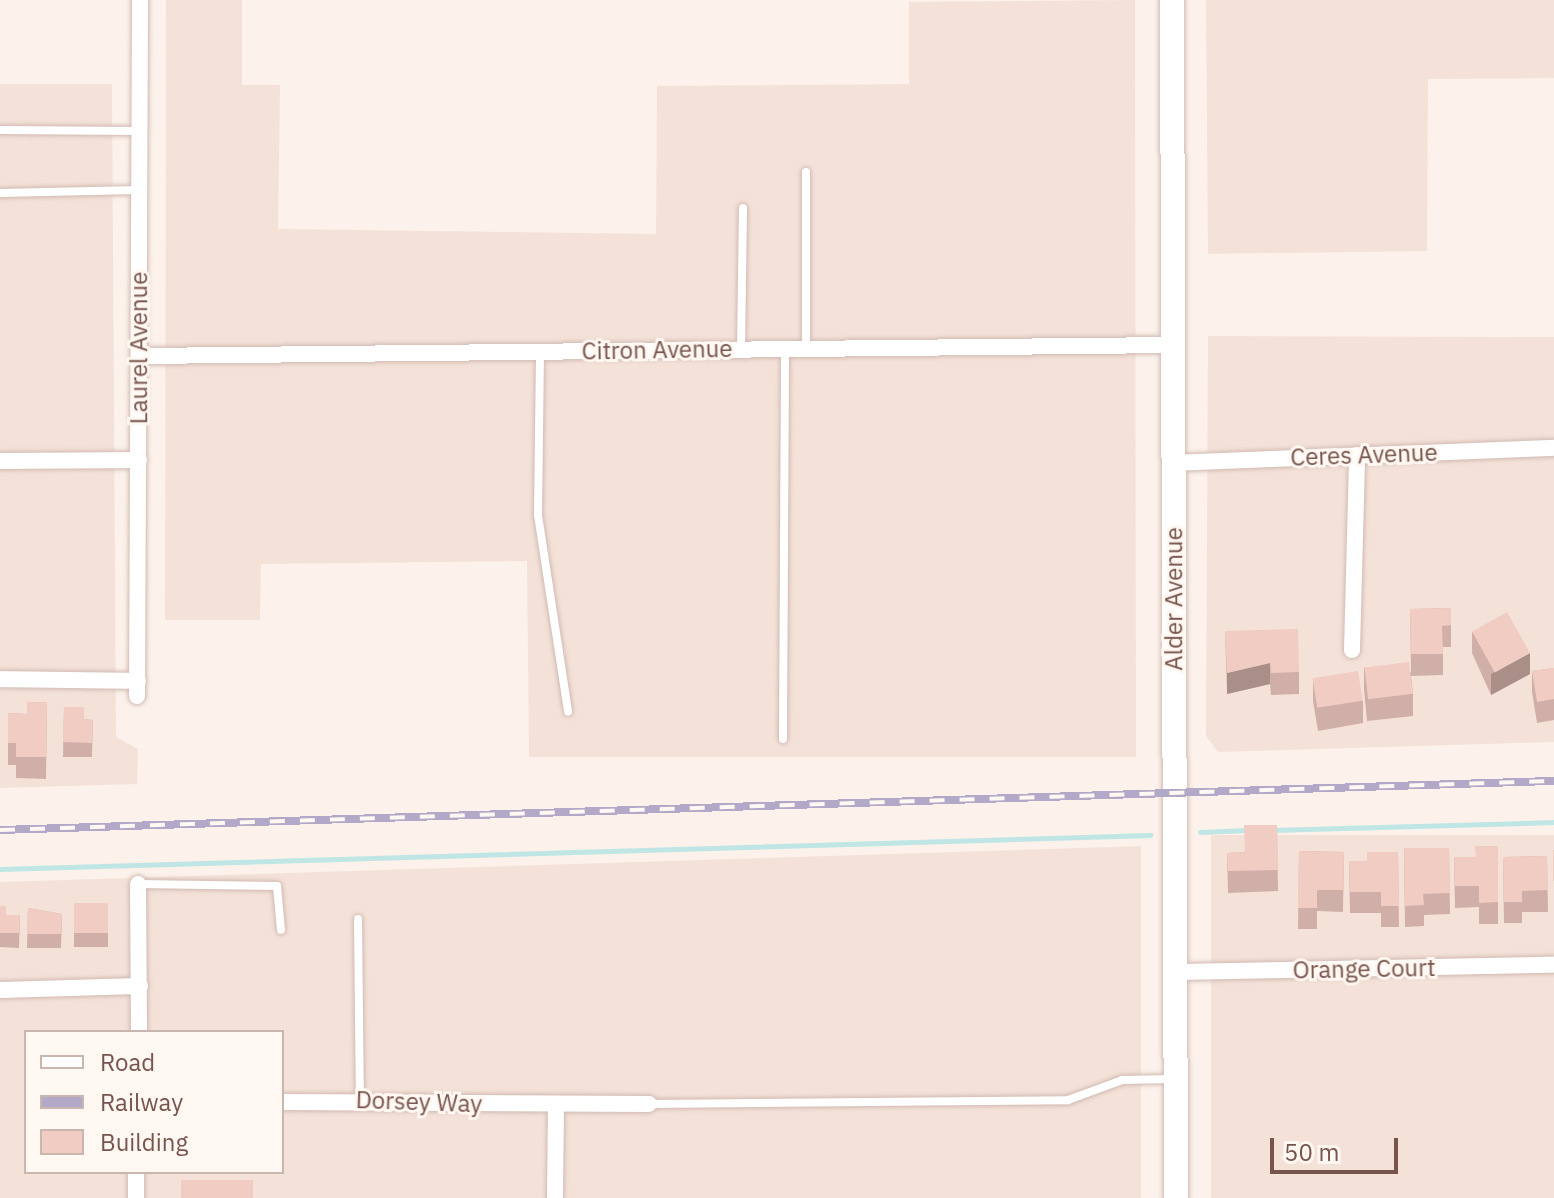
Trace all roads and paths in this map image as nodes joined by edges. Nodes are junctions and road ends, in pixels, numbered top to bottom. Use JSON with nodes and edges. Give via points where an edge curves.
{"nodes":[{"id":1,"x":140,"y":0,"type":"edge"},
{"id":2,"x":1172,"y":0,"type":"edge"},
{"id":3,"x":0,"y":130,"type":"edge"},
{"id":4,"x":138,"y":131,"type":"junction"},
{"id":5,"x":806,"y":172,"type":"dead end"},
{"id":6,"x":138,"y":190,"type":"junction"},
{"id":7,"x":0,"y":193,"type":"edge"},
{"id":8,"x":743,"y":208,"type":"dead end"},
{"id":9,"x":1173,"y":345,"type":"junction"},
{"id":10,"x":785,"y":349,"type":"junction"},
{"id":11,"x":806,"y":349,"type":"junction"},
{"id":12,"x":741,"y":350,"type":"junction"},
{"id":13,"x":540,"y":352,"type":"junction"},
{"id":14,"x":141,"y":356,"type":"junction"},
{"id":15,"x":1554,"y":448,"type":"edge"},
{"id":16,"x":1357,"y":455,"type":"junction"},
{"id":17,"x":139,"y":460,"type":"junction"},
{"id":18,"x":0,"y":461,"type":"edge"},
{"id":19,"x":1173,"y":463,"type":"junction"},
{"id":20,"x":1352,"y":650,"type":"dead end"},
{"id":21,"x":0,"y":679,"type":"edge"},
{"id":22,"x":568,"y":712,"type":"dead end"},
{"id":23,"x":783,"y":739,"type":"dead end"},
{"id":24,"x":138,"y":884,"type":"joint"},
{"id":25,"x":358,"y":919,"type":"dead end"},
{"id":26,"x":281,"y":930,"type":"dead end"},
{"id":27,"x":1554,"y":965,"type":"edge"},
{"id":28,"x":1175,"y":972,"type":"junction"},
{"id":29,"x":140,"y":986,"type":"junction"},
{"id":30,"x":0,"y":990,"type":"edge"},
{"id":31,"x":139,"y":1030,"type":"edge"},
{"id":32,"x":1175,"y":1079,"type":"junction"},
{"id":33,"x":360,"y":1100,"type":"junction"},
{"id":34,"x":284,"y":1102,"type":"edge"},
{"id":35,"x":649,"y":1104,"type":"joint"},
{"id":36,"x":556,"y":1107,"type":"junction"},
{"id":37,"x":136,"y":1174,"type":"edge"},
{"id":38,"x":136,"y":1198,"type":"edge"},
{"id":39,"x":555,"y":1198,"type":"edge"},
{"id":40,"x":1176,"y":1198,"type":"edge"}],
"edges":[{"from":1,"to":4,"type":"street","name":"Laurel Avenue"},
{"from":2,"to":9,"type":"main road","name":"Alder Avenue"},
{"from":3,"to":4,"type":"lane"},
{"from":4,"to":6,"type":"street","name":"Laurel Avenue"},
{"from":5,"to":11,"type":"lane"},
{"from":6,"to":7,"type":"lane"},
{"from":6,"to":14,"type":"street","name":"Laurel Avenue"},
{"from":8,"to":12,"type":"lane"},
{"from":9,"to":11,"type":"street","name":"Citron Avenue"},
{"from":9,"to":19,"type":"main road","name":"Alder Avenue"},
{"from":10,"to":11,"type":"street","name":"Citron Avenue"},
{"from":10,"to":12,"type":"street","name":"Citron Avenue"},
{"from":10,"to":23,"type":"lane"},
{"from":12,"to":13,"type":"street","name":"Citron Avenue"},
{"from":13,"to":14,"type":"street","name":"Citron Avenue"},
{"from":13,"to":22,"type":"lane","via":[[538,515]]},
{"from":14,"to":17,"type":"street","name":"Laurel Avenue"},
{"from":15,"to":16,"type":"street","name":"Ceres Avenue"},
{"from":16,"to":19,"type":"street","name":"Ceres Avenue"},
{"from":16,"to":20,"type":"street"},
{"from":17,"to":18,"type":"street"},
{"from":17,"to":21,"type":"street","name":"Laurel Avenue","via":[[137,689]]},
{"from":19,"to":28,"type":"main road","name":"Alder Avenue"},
{"from":24,"to":26,"type":"lane","via":[[277,886]]},
{"from":24,"to":29,"type":"street"},
{"from":25,"to":33,"type":"lane"},
{"from":27,"to":28,"type":"street","name":"Orange Court"},
{"from":28,"to":32,"type":"main road","name":"Alder Avenue"},
{"from":29,"to":30,"type":"street"},
{"from":29,"to":31,"type":"street"},
{"from":32,"to":35,"type":"lane","via":[[1137,1077],[1068,1100]]},
{"from":32,"to":40,"type":"main road","name":"Alder Avenue"},
{"from":33,"to":34,"type":"street","name":"Dorsey Way"},
{"from":33,"to":36,"type":"street","name":"Dorsey Way"},
{"from":35,"to":36,"type":"street","name":"Dorsey Way"},
{"from":36,"to":39,"type":"street"},
{"from":37,"to":38,"type":"street"}]}
